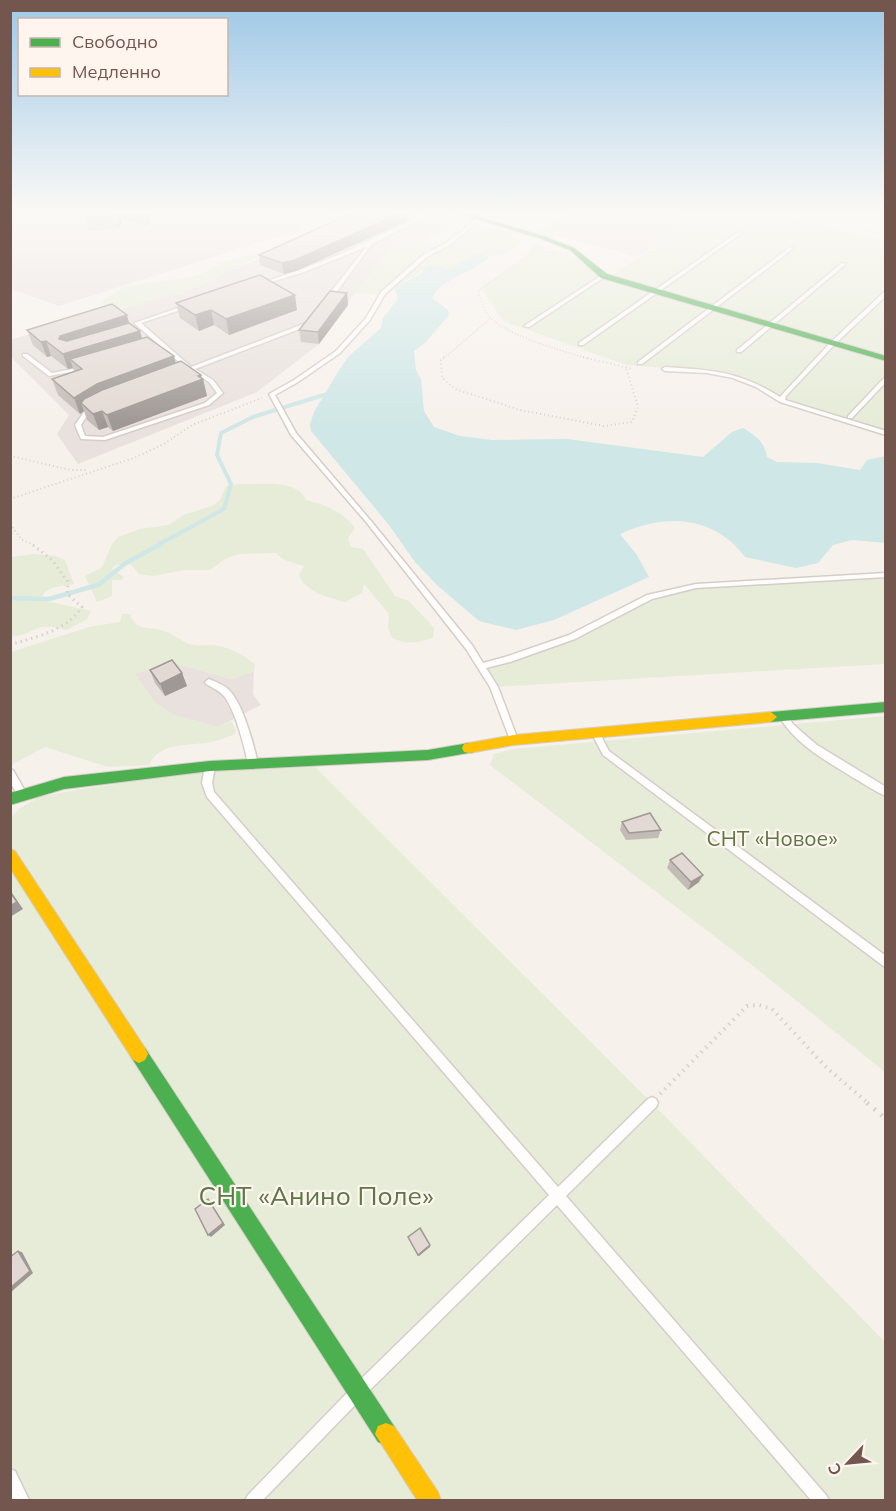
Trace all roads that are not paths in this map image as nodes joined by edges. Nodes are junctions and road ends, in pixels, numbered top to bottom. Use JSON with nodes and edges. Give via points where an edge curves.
{"nodes":[{"id":1,"x":264,"y":284,"type":"edge"},
{"id":2,"x":340,"y":284,"type":"edge"},
{"id":3,"x":394,"y":284,"type":"edge"},
{"id":4,"x":592,"y":284,"type":"edge"},
{"id":5,"x":629,"y":284,"type":"edge"},
{"id":6,"x":669,"y":284,"type":"edge"},
{"id":7,"x":745,"y":284,"type":"edge"},
{"id":8,"x":821,"y":284,"type":"edge"},
{"id":9,"x":258,"y":285,"type":"edge"},
{"id":10,"x":657,"y":292,"type":"junction"},
{"id":11,"x":885,"y":293,"type":"edge"},
{"id":12,"x":193,"y":305,"type":"edge"},
{"id":13,"x":321,"y":308,"type":"edge"},
{"id":14,"x":712,"y":308,"type":"junction"},
{"id":15,"x":315,"y":316,"type":"edge"},
{"id":16,"x":772,"y":325,"type":"junction"},
{"id":17,"x":527,"y":326,"type":"dead end"},
{"id":18,"x":144,"y":330,"type":"junction"},
{"id":19,"x":133,"y":333,"type":"edge"},
{"id":20,"x":833,"y":343,"type":"junction"},
{"id":21,"x":581,"y":344,"type":"dead end"},
{"id":22,"x":161,"y":345,"type":"junction"},
{"id":23,"x":152,"y":347,"type":"edge"},
{"id":24,"x":739,"y":351,"type":"dead end"},
{"id":25,"x":26,"y":355,"type":"dead end"},
{"id":26,"x":885,"y":359,"type":"edge"},
{"id":27,"x":640,"y":363,"type":"dead end"},
{"id":28,"x":88,"y":367,"type":"edge"},
{"id":29,"x":190,"y":369,"type":"junction"},
{"id":30,"x":665,"y":369,"type":"dead end"},
{"id":31,"x":181,"y":375,"type":"edge"},
{"id":32,"x":885,"y":378,"type":"edge"},
{"id":33,"x":782,"y":401,"type":"junction"},
{"id":34,"x":96,"y":408,"type":"edge"},
{"id":35,"x":850,"y":417,"type":"dead end"},
{"id":36,"x":885,"y":434,"type":"edge"},
{"id":37,"x":885,"y":575,"type":"edge"},
{"id":38,"x":482,"y":666,"type":"junction"},
{"id":39,"x":209,"y":682,"type":"dead end"},
{"id":40,"x":885,"y":706,"type":"edge"},
{"id":41,"x":783,"y":715,"type":"junction"},
{"id":42,"x":595,"y":732,"type":"junction"},
{"id":43,"x":514,"y":740,"type":"junction"},
{"id":44,"x":253,"y":764,"type":"junction"},
{"id":45,"x":210,"y":766,"type":"junction"},
{"id":46,"x":10,"y":773,"type":"edge"},
{"id":47,"x":885,"y":792,"type":"edge"},
{"id":48,"x":16,"y":797,"type":"edge"},
{"id":49,"x":10,"y":855,"type":"edge"},
{"id":50,"x":885,"y":963,"type":"edge"},
{"id":51,"x":652,"y":1103,"type":"road end"},
{"id":52,"x":556,"y":1194,"type":"junction"},
{"id":53,"x":357,"y":1392,"type":"junction"},
{"id":54,"x":10,"y":1476,"type":"edge"},
{"id":55,"x":21,"y":1500,"type":"edge"},
{"id":56,"x":253,"y":1500,"type":"edge"},
{"id":57,"x":430,"y":1500,"type":"edge"},
{"id":58,"x":821,"y":1500,"type":"edge"}],
"edges":[{"from":1,"to":9,"type":"lane"},
{"from":2,"to":13,"type":"lane"},
{"from":3,"to":38,"type":"lane","via":[[338,352],[272,394],[293,434],[369,522]]},
{"from":4,"to":17,"type":"lane"},
{"from":5,"to":10,"type":"street"},
{"from":6,"to":10,"type":"lane"},
{"from":7,"to":14,"type":"lane"},
{"from":8,"to":16,"type":"lane"},
{"from":10,"to":14,"type":"street"},
{"from":10,"to":21,"type":"lane"},
{"from":11,"to":20,"type":"lane"},
{"from":12,"to":18,"type":"lane","via":[[137,323]]},
{"from":14,"to":16,"type":"street"},
{"from":14,"to":27,"type":"lane"},
{"from":15,"to":29,"type":"lane","via":[[308,324]]},
{"from":16,"to":20,"type":"street"},
{"from":16,"to":24,"type":"lane"},
{"from":18,"to":19,"type":"lane"},
{"from":18,"to":22,"type":"lane"},
{"from":20,"to":26,"type":"street"},
{"from":20,"to":33,"type":"lane"},
{"from":22,"to":23,"type":"lane"},
{"from":22,"to":29,"type":"lane"},
{"from":25,"to":28,"type":"lane","via":[[51,375]]},
{"from":29,"to":31,"type":"lane"},
{"from":29,"to":34,"type":"lane","via":[[211,381],[220,393],[207,404],[103,439],[83,438],[78,425],[86,413]]},
{"from":30,"to":33,"type":"lane","via":[[735,377]]},
{"from":32,"to":35,"type":"lane"},
{"from":33,"to":36,"type":"lane"},
{"from":37,"to":38,"type":"lane","via":[[696,586],[650,597],[572,637]]},
{"from":38,"to":43,"type":"lane"},
{"from":39,"to":44,"type":"lane","via":[[232,700]]},
{"from":40,"to":41,"type":"street"},
{"from":41,"to":42,"type":"street"},
{"from":41,"to":47,"type":"lane","via":[[787,725],[802,739]]},
{"from":42,"to":43,"type":"street"},
{"from":42,"to":50,"type":"lane","via":[[606,753]]},
{"from":43,"to":44,"type":"street","via":[[428,755]]},
{"from":44,"to":45,"type":"street"},
{"from":45,"to":48,"type":"street","via":[[64,783]]},
{"from":45,"to":52,"type":"lane","via":[[210,794]]},
{"from":46,"to":48,"type":"lane"},
{"from":49,"to":53,"type":"street"},
{"from":51,"to":52,"type":"lane"},
{"from":52,"to":53,"type":"lane"},
{"from":52,"to":58,"type":"lane"},
{"from":53,"to":56,"type":"lane"},
{"from":53,"to":57,"type":"street"},
{"from":54,"to":55,"type":"lane"}]}
